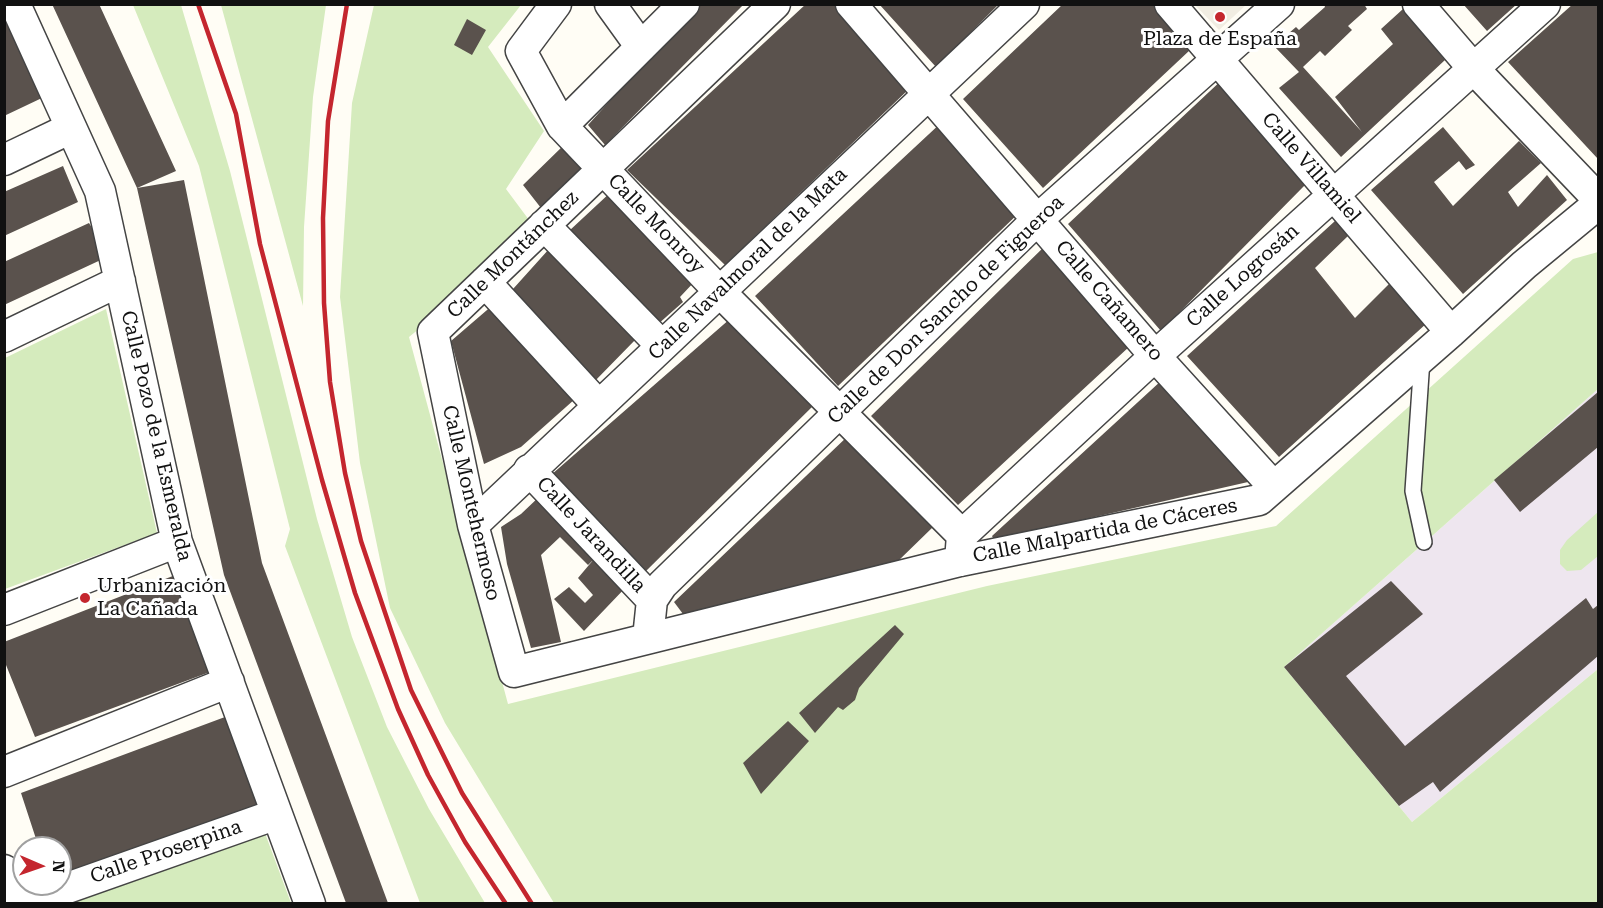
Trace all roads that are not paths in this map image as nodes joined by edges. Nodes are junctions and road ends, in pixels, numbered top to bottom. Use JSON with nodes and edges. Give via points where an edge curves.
{"nodes":[{"id":1,"x":15,"y":4,"type":"edge"},
{"id":2,"x":556,"y":4,"type":"edge"},
{"id":3,"x":610,"y":4,"type":"edge"},
{"id":4,"x":684,"y":4,"type":"edge"},
{"id":5,"x":775,"y":4,"type":"edge"},
{"id":6,"x":851,"y":4,"type":"edge"},
{"id":7,"x":1024,"y":4,"type":"edge"},
{"id":8,"x":1170,"y":4,"type":"edge"},
{"id":9,"x":1279,"y":4,"type":"edge"},
{"id":10,"x":1418,"y":4,"type":"edge"},
{"id":11,"x":1545,"y":4,"type":"edge"},
{"id":12,"x":641,"y":47,"type":"junction"},
{"id":13,"x":1218,"y":60,"type":"junction"},
{"id":14,"x":1473,"y":68,"type":"junction"},
{"id":15,"x":930,"y":93,"type":"junction"},
{"id":16,"x":561,"y":126,"type":"junction"},
{"id":17,"x":71,"y":128,"type":"junction"},
{"id":18,"x":4,"y":160,"type":"edge"},
{"id":19,"x":603,"y":169,"type":"junction"},
{"id":20,"x":1334,"y":195,"type":"junction"},
{"id":21,"x":1599,"y":199,"type":"edge"},
{"id":22,"x":1599,"y":204,"type":"edge"},
{"id":23,"x":1038,"y":219,"type":"junction"},
{"id":24,"x":544,"y":225,"type":"junction"},
{"id":25,"x":120,"y":281,"type":"junction"},
{"id":26,"x":485,"y":282,"type":"junction"},
{"id":27,"x":719,"y":291,"type":"junction"},
{"id":28,"x":433,"y":332,"type":"joint"},
{"id":29,"x":1451,"y":332,"type":"junction"},
{"id":30,"x":4,"y":337,"type":"edge"},
{"id":31,"x":662,"y":346,"type":"junction"},
{"id":32,"x":1155,"y":356,"type":"junction"},
{"id":33,"x":1423,"y":356,"type":"junction"},
{"id":34,"x":599,"y":406,"type":"junction"},
{"id":35,"x":841,"y":412,"type":"junction"},
{"id":36,"x":529,"y":470,"type":"junction"},
{"id":37,"x":1274,"y":487,"type":"junction"},
{"id":38,"x":473,"y":525,"type":"junction"},
{"id":39,"x":177,"y":542,"type":"junction"},
{"id":40,"x":1424,"y":542,"type":"dead end"},
{"id":41,"x":961,"y":548,"type":"junction"},
{"id":42,"x":652,"y":600,"type":"junction"},
{"id":43,"x":4,"y":610,"type":"edge"},
{"id":44,"x":648,"y":639,"type":"junction"},
{"id":45,"x":514,"y":672,"type":"joint"},
{"id":46,"x":229,"y":682,"type":"junction"},
{"id":47,"x":4,"y":772,"type":"edge"},
{"id":48,"x":277,"y":813,"type":"junction"},
{"id":49,"x":4,"y":870,"type":"edge"},
{"id":50,"x":11,"y":903,"type":"edge"},
{"id":51,"x":22,"y":903,"type":"edge"},
{"id":52,"x":310,"y":903,"type":"edge"}],
"edges":[{"from":1,"to":17,"type":"street","name":"Calle Pozo de la Esmeralda"},
{"from":2,"to":16,"type":"street","name":"Calle Monroy","via":[[521,51]]},
{"from":3,"to":12,"type":"street"},
{"from":4,"to":12,"type":"street"},
{"from":5,"to":19,"type":"street","name":"Calle Montánchez"},
{"from":6,"to":15,"type":"street","name":"Calle Cañamero"},
{"from":7,"to":15,"type":"street","name":"Calle Navalmoral de la Mata"},
{"from":8,"to":13,"type":"street","name":"Calle Villamiel"},
{"from":9,"to":13,"type":"street","name":"Calle de Don Sancho de Figueroa"},
{"from":10,"to":14,"type":"street"},
{"from":11,"to":14,"type":"street","name":"Calle Logrosán"},
{"from":12,"to":16,"type":"street"},
{"from":13,"to":20,"type":"street","name":"Calle Villamiel"},
{"from":13,"to":23,"type":"street","name":"Calle de Don Sancho de Figueroa"},
{"from":14,"to":20,"type":"street","name":"Calle Logrosán"},
{"from":14,"to":21,"type":"street"},
{"from":15,"to":23,"type":"street","name":"Calle Cañamero"},
{"from":15,"to":27,"type":"street","name":"Calle Navalmoral de la Mata"},
{"from":16,"to":19,"type":"street","name":"Calle Monroy"},
{"from":17,"to":18,"type":"street"},
{"from":17,"to":25,"type":"street","name":"Calle Pozo de la Esmeralda","via":[[100,191]]},
{"from":19,"to":24,"type":"street","name":"Calle Montánchez"},
{"from":19,"to":27,"type":"street","name":"Calle Monroy"},
{"from":20,"to":29,"type":"street","name":"Calle Villamiel"},
{"from":20,"to":32,"type":"street","name":"Calle Logrosán"},
{"from":22,"to":29,"type":"street","name":"Calle Malpartida de Cáceres"},
{"from":23,"to":32,"type":"street","name":"Calle Cañamero"},
{"from":23,"to":35,"type":"street","name":"Calle de Don Sancho de Figueroa"},
{"from":24,"to":26,"type":"street","name":"Calle Montánchez"},
{"from":24,"to":31,"type":"street"},
{"from":25,"to":30,"type":"street"},
{"from":25,"to":39,"type":"street","name":"Calle Pozo de la Esmeralda"},
{"from":26,"to":28,"type":"street","name":"Calle Montánchez"},
{"from":26,"to":34,"type":"street"},
{"from":27,"to":31,"type":"street","name":"Calle Navalmoral de la Mata"},
{"from":27,"to":35,"type":"street","name":"Calle Monroy"},
{"from":28,"to":38,"type":"street","name":"Calle Montehermoso"},
{"from":29,"to":33,"type":"street","name":"Calle Malpartida de Cáceres"},
{"from":31,"to":34,"type":"street","name":"Calle Navalmoral de la Mata"},
{"from":32,"to":37,"type":"street","name":"Calle Cañamero"},
{"from":32,"to":41,"type":"street","name":"Calle Logrosán"},
{"from":33,"to":37,"type":"street","name":"Calle Malpartida de Cáceres"},
{"from":33,"to":40,"type":"lane","via":[[1413,491]]},
{"from":34,"to":36,"type":"street","name":"Calle Navalmoral de la Mata"},
{"from":35,"to":41,"type":"street","name":"Calle Monroy"},
{"from":35,"to":42,"type":"street","name":"Calle de Don Sancho de Figueroa","via":[[662,585]]},
{"from":36,"to":38,"type":"street","name":"Calle Navalmoral de la Mata"},
{"from":36,"to":42,"type":"street","name":"Calle Jarandilla"},
{"from":37,"to":41,"type":"street","name":"Calle Malpartida de Cáceres","via":[[1259,500]]},
{"from":38,"to":45,"type":"street","name":"Calle Montehermoso"},
{"from":39,"to":43,"type":"street"},
{"from":39,"to":46,"type":"street","name":"Calle Pozo de la Esmeralda"},
{"from":41,"to":44,"type":"street","name":"Calle Malpartida de Cáceres"},
{"from":42,"to":44,"type":"street"},
{"from":44,"to":45,"type":"street","name":"Calle Malpartida de Cáceres"},
{"from":46,"to":47,"type":"street"},
{"from":46,"to":48,"type":"street","name":"Calle Pozo de la Esmeralda"},
{"from":48,"to":51,"type":"street","name":"Calle Proserpina"},
{"from":48,"to":52,"type":"street","name":"Calle Pozo de la Esmeralda"},
{"from":49,"to":50,"type":"street"}]}
